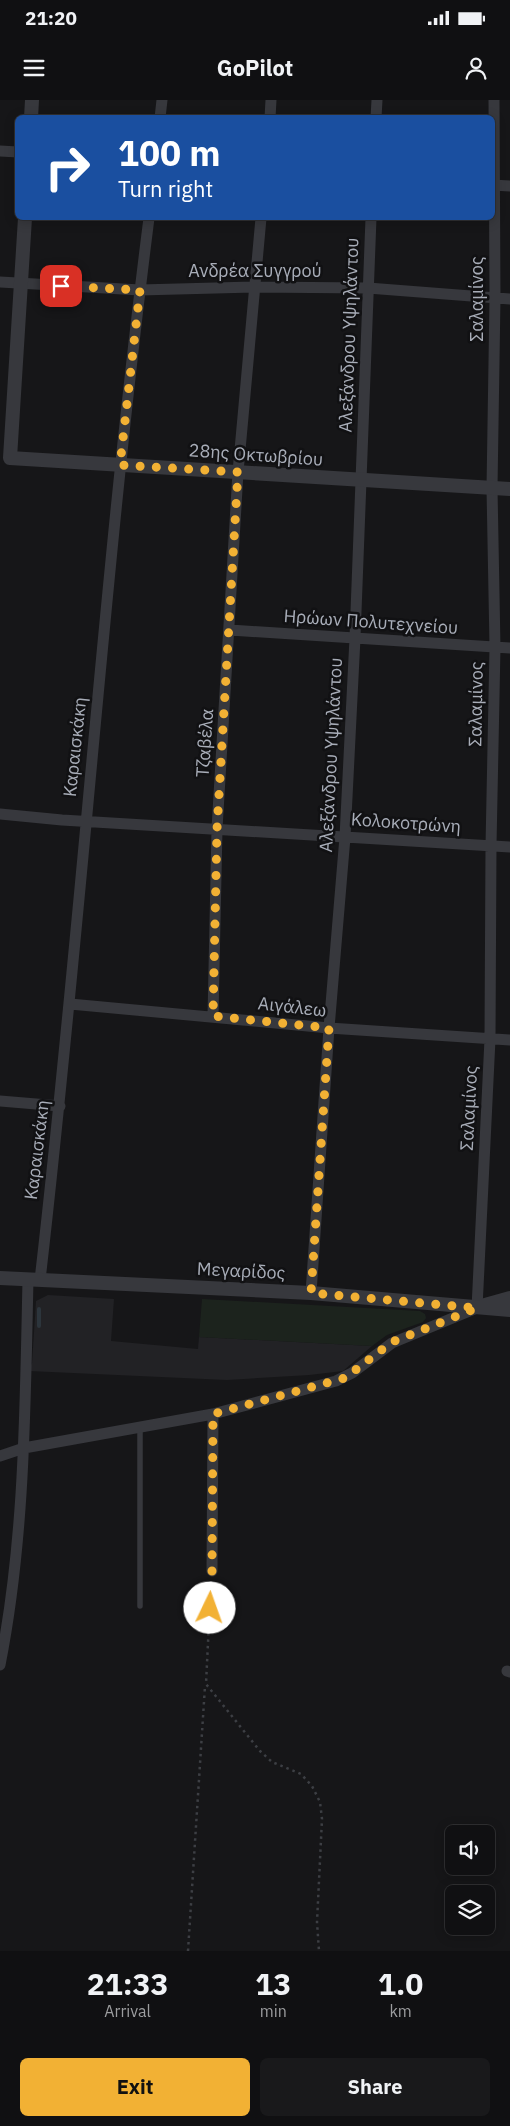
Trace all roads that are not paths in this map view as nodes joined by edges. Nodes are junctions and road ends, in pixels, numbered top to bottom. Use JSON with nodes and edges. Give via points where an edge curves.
{"nodes":[{"id":1,"x":32,"y":100,"type":"edge"},
{"id":2,"x":162,"y":100,"type":"edge"},
{"id":3,"x":271,"y":100,"type":"edge"},
{"id":4,"x":377,"y":100,"type":"edge"},
{"id":5,"x":494,"y":100,"type":"edge"},
{"id":6,"x":31,"y":115,"type":"edge"},
{"id":7,"x":160,"y":115,"type":"edge"},
{"id":8,"x":270,"y":115,"type":"edge"},
{"id":9,"x":376,"y":115,"type":"edge"},
{"id":10,"x":494,"y":115,"type":"edge"},
{"id":11,"x":0,"y":151,"type":"edge"},
{"id":12,"x":15,"y":152,"type":"edge"},
{"id":13,"x":495,"y":185,"type":"edge"},
{"id":14,"x":510,"y":186,"type":"edge"},
{"id":15,"x":25,"y":220,"type":"edge"},
{"id":16,"x":149,"y":220,"type":"edge"},
{"id":17,"x":261,"y":220,"type":"edge"},
{"id":18,"x":371,"y":220,"type":"edge"},
{"id":19,"x":494,"y":220,"type":"edge"},
{"id":20,"x":0,"y":282,"type":"edge"},
{"id":21,"x":21,"y":284,"type":"junction"},
{"id":22,"x":253,"y":287,"type":"junction"},
{"id":23,"x":368,"y":288,"type":"junction"},
{"id":24,"x":140,"y":290,"type":"junction"},
{"id":25,"x":495,"y":298,"type":"junction"},
{"id":26,"x":510,"y":299,"type":"edge"},
{"id":27,"x":5,"y":458,"type":"edge"},
{"id":28,"x":120,"y":465,"type":"junction"},
{"id":29,"x":238,"y":472,"type":"junction"},
{"id":30,"x":360,"y":480,"type":"junction"},
{"id":31,"x":492,"y":488,"type":"junction"},
{"id":32,"x":510,"y":489,"type":"edge"},
{"id":33,"x":230,"y":630,"type":"junction"},
{"id":34,"x":355,"y":638,"type":"junction"},
{"id":35,"x":495,"y":647,"type":"junction"},
{"id":36,"x":510,"y":648,"type":"edge"},
{"id":37,"x":0,"y":814,"type":"edge"},
{"id":38,"x":86,"y":820,"type":"junction"},
{"id":39,"x":217,"y":829,"type":"junction"},
{"id":40,"x":345,"y":837,"type":"junction"},
{"id":41,"x":491,"y":846,"type":"junction"},
{"id":42,"x":510,"y":847,"type":"edge"},
{"id":43,"x":70,"y":1004,"type":"junction"},
{"id":44,"x":213,"y":1016,"type":"junction"},
{"id":45,"x":329,"y":1028,"type":"junction"},
{"id":46,"x":490,"y":1038,"type":"junction"},
{"id":47,"x":510,"y":1040,"type":"edge"},
{"id":48,"x":0,"y":1101,"type":"edge"},
{"id":49,"x":60,"y":1106,"type":"junction"},
{"id":50,"x":0,"y":1278,"type":"edge"},
{"id":51,"x":34,"y":1280,"type":"junction"},
{"id":52,"x":311,"y":1293,"type":"junction"},
{"id":53,"x":510,"y":1298,"type":"edge"},
{"id":54,"x":477,"y":1308,"type":"junction"},
{"id":55,"x":510,"y":1310,"type":"edge"},
{"id":56,"x":213,"y":1414,"type":"junction"},
{"id":57,"x":140,"y":1428,"type":"junction"},
{"id":58,"x":24,"y":1448,"type":"junction"},
{"id":59,"x":0,"y":1456,"type":"edge"},
{"id":60,"x":212,"y":1571,"type":"road end"},
{"id":61,"x":140,"y":1606,"type":"dead end"},
{"id":62,"x":0,"y":1665,"type":"edge"}],
"edges":[{"from":1,"to":6,"type":"street"},
{"from":2,"to":7,"type":"street"},
{"from":3,"to":8,"type":"street"},
{"from":4,"to":9,"type":"street"},
{"from":5,"to":10,"type":"street","name":"Σαλαμίνος"},
{"from":11,"to":12,"type":"street"},
{"from":13,"to":14,"type":"street"},
{"from":15,"to":21,"type":"street"},
{"from":16,"to":24,"type":"street","name":"Καραισκάκη"},
{"from":17,"to":22,"type":"street","name":"Τζαβέλα"},
{"from":18,"to":23,"type":"street","name":"Αλεξάνδρου Υψηλάντου"},
{"from":19,"to":25,"type":"street","name":"Σαλαμίνος"},
{"from":20,"to":21,"type":"street","name":"Ανδρέα Συγγρού"},
{"from":21,"to":24,"type":"street","name":"Ανδρέα Συγγρού"},
{"from":21,"to":27,"type":"street"},
{"from":22,"to":23,"type":"street","name":"Ανδρέα Συγγρού"},
{"from":22,"to":24,"type":"street","name":"Ανδρέα Συγγρού"},
{"from":22,"to":29,"type":"street","name":"Τζαβέλα"},
{"from":23,"to":25,"type":"street","name":"Ανδρέα Συγγρού"},
{"from":23,"to":30,"type":"street","name":"Αλεξάνδρου Υψηλάντου"},
{"from":24,"to":28,"type":"street","name":"Καραισκάκη"},
{"from":25,"to":26,"type":"street","name":"Ανδρέα Συγγρού"},
{"from":25,"to":31,"type":"street","name":"Σαλαμίνος"},
{"from":27,"to":28,"type":"street","name":"28ης Οκτωβρίου"},
{"from":28,"to":29,"type":"street","name":"28ης Οκτωβρίου"},
{"from":28,"to":38,"type":"street","name":"Καραισκάκη"},
{"from":29,"to":30,"type":"street","name":"28ης Οκτωβρίου"},
{"from":29,"to":33,"type":"street","name":"Τζαβέλα"},
{"from":30,"to":31,"type":"street","name":"28ης Οκτωβρίου"},
{"from":30,"to":34,"type":"street","name":"Αλεξάνδρου Υψηλάντου"},
{"from":31,"to":32,"type":"street","name":"28ης Οκτωβρίου"},
{"from":31,"to":35,"type":"street","name":"Σαλαμίνος"},
{"from":33,"to":34,"type":"street","name":"Ηρώων Πολυτεχνείου"},
{"from":33,"to":39,"type":"street","name":"Τζαβέλα"},
{"from":34,"to":35,"type":"street","name":"Ηρώων Πολυτεχνείου"},
{"from":34,"to":40,"type":"street","name":"Αλεξάνδρου Υψηλάντου"},
{"from":35,"to":36,"type":"street","name":"Ηρώων Πολυτεχνείου"},
{"from":35,"to":41,"type":"street","name":"Σαλαμίνος"},
{"from":37,"to":38,"type":"street","name":"Κολοκοτρώνη"},
{"from":38,"to":39,"type":"street","name":"Κολοκοτρώνη"},
{"from":38,"to":43,"type":"street","name":"Καραισκάκη"},
{"from":39,"to":40,"type":"street","name":"Κολοκοτρώνη"},
{"from":39,"to":44,"type":"street","name":"Τζαβέλα"},
{"from":40,"to":41,"type":"street","name":"Κολοκοτρώνη"},
{"from":40,"to":45,"type":"street","name":"Αλεξάνδρου Υψηλάντου"},
{"from":41,"to":42,"type":"street","name":"Κολοκοτρώνη"},
{"from":41,"to":46,"type":"street","name":"Σαλαμίνος"},
{"from":43,"to":44,"type":"street","name":"Αιγάλεω"},
{"from":43,"to":49,"type":"street","name":"Καραισκάκη"},
{"from":44,"to":45,"type":"street","name":"Αιγάλεω"},
{"from":45,"to":46,"type":"street","name":"Αιγάλεω"},
{"from":45,"to":52,"type":"street","name":"Αλεξάνδρου Υψηλάντου"},
{"from":46,"to":47,"type":"street","name":"Αιγάλεω"},
{"from":46,"to":54,"type":"street","name":"Σαλαμίνος"},
{"from":48,"to":49,"type":"street"},
{"from":49,"to":51,"type":"street","name":"Καραισκάκη"},
{"from":50,"to":51,"type":"street","name":"Μεγαρίδος"},
{"from":51,"to":52,"type":"street","name":"Μεγαρίδος"},
{"from":51,"to":58,"type":"street","name":"Καραισκάκη"},
{"from":52,"to":54,"type":"street","name":"Μεγαρίδος"},
{"from":53,"to":54,"type":"street"},
{"from":54,"to":55,"type":"street","name":"Μεγαρίδος"},
{"from":54,"to":56,"type":"street","via":[[392,1342],[345,1378]]},
{"from":56,"to":57,"type":"street"},
{"from":56,"to":60,"type":"street"},
{"from":57,"to":58,"type":"street"},
{"from":57,"to":61,"type":"lane"},
{"from":58,"to":59,"type":"street"},
{"from":58,"to":62,"type":"street","name":"Καραισκάκη","via":[[8,1626]]}]}
